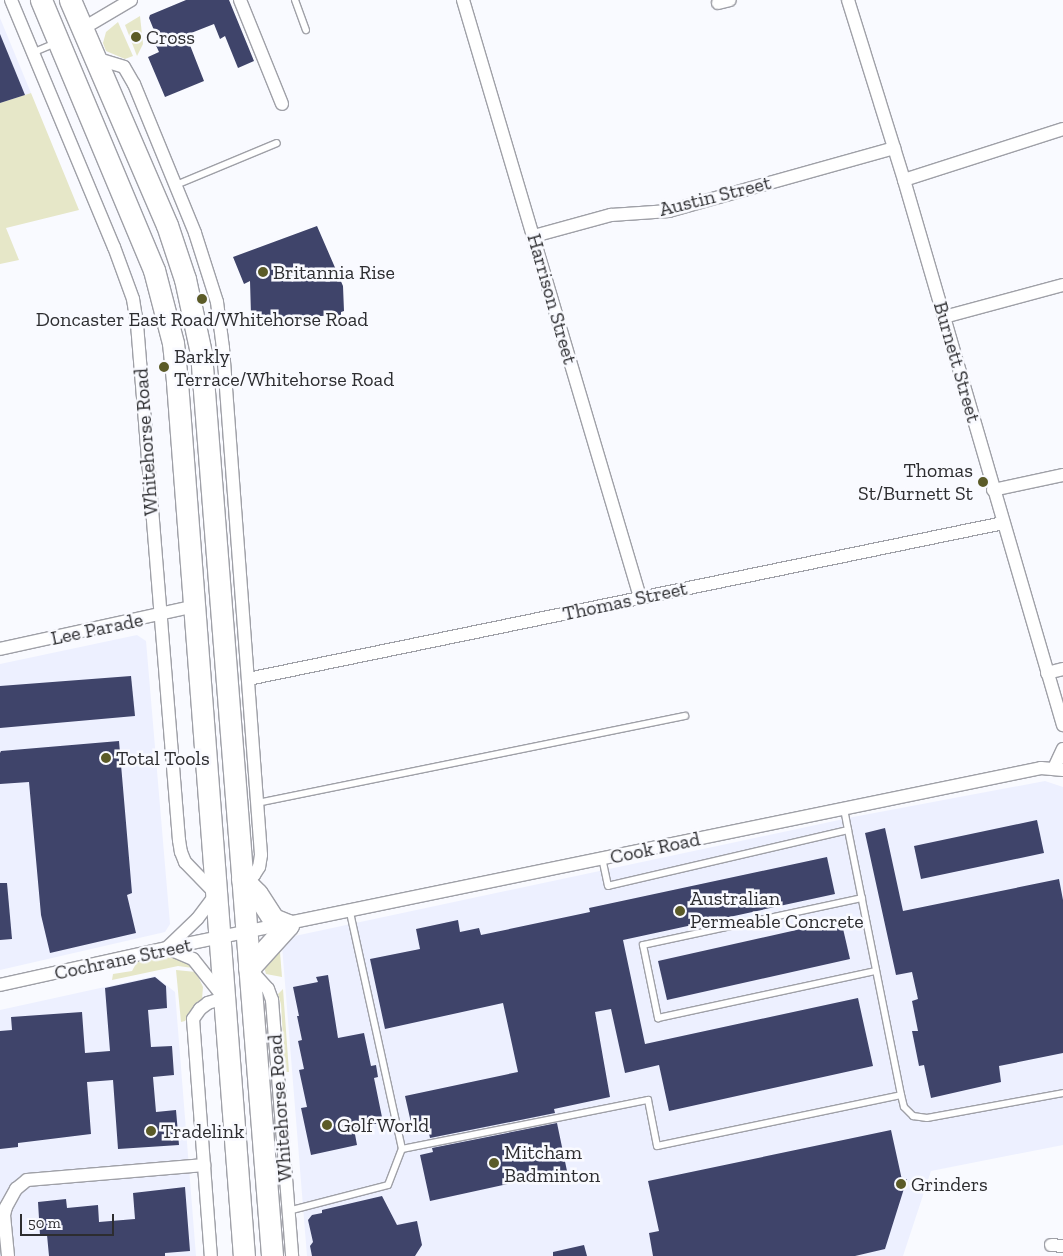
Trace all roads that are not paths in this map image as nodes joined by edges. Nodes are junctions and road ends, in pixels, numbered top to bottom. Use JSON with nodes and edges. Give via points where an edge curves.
{"nodes":[{"id":1,"x":11,"y":0,"type":"edge"},
{"id":2,"x":40,"y":0,"type":"edge"},
{"id":3,"x":70,"y":0,"type":"edge"},
{"id":4,"x":131,"y":0,"type":"edge"},
{"id":5,"x":240,"y":0,"type":"edge"},
{"id":6,"x":295,"y":0,"type":"edge"},
{"id":7,"x":463,"y":0,"type":"edge"},
{"id":8,"x":848,"y":0,"type":"edge"},
{"id":9,"x":82,"y":29,"type":"junction"},
{"id":10,"x":306,"y":30,"type":"dead end"},
{"id":11,"x":58,"y":42,"type":"junction"},
{"id":12,"x":32,"y":53,"type":"junction"},
{"id":13,"x":95,"y":58,"type":"junction"},
{"id":14,"x":282,"y":104,"type":"dead end"},
{"id":15,"x":1063,"y":129,"type":"edge"},
{"id":16,"x":277,"y":143,"type":"dead end"},
{"id":17,"x":894,"y":148,"type":"junction"},
{"id":18,"x":904,"y":180,"type":"junction"},
{"id":19,"x":176,"y":185,"type":"junction"},
{"id":20,"x":534,"y":236,"type":"junction"},
{"id":21,"x":1063,"y":286,"type":"edge"},
{"id":22,"x":944,"y":317,"type":"junction"},
{"id":23,"x":1063,"y":475,"type":"edge"},
{"id":24,"x":993,"y":490,"type":"junction"},
{"id":25,"x":1002,"y":523,"type":"junction"},
{"id":26,"x":640,"y":598,"type":"junction"},
{"id":27,"x":194,"y":606,"type":"junction"},
{"id":28,"x":160,"y":615,"type":"junction"},
{"id":29,"x":0,"y":650,"type":"edge"},
{"id":30,"x":1063,"y":669,"type":"edge"},
{"id":31,"x":1048,"y":673,"type":"junction"},
{"id":32,"x":248,"y":679,"type":"junction"},
{"id":33,"x":685,"y":716,"type":"dead end"},
{"id":34,"x":1063,"y":725,"type":"edge"},
{"id":35,"x":1063,"y":749,"type":"edge"},
{"id":36,"x":1058,"y":769,"type":"edge"},
{"id":37,"x":257,"y":803,"type":"junction"},
{"id":38,"x":844,"y":809,"type":"junction"},
{"id":39,"x":848,"y":830,"type":"junction"},
{"id":40,"x":602,"y":858,"type":"junction"},
{"id":41,"x":242,"y":879,"type":"junction"},
{"id":42,"x":216,"y":894,"type":"junction"},
{"id":43,"x":862,"y":898,"type":"junction"},
{"id":44,"x":350,"y":912,"type":"junction"},
{"id":45,"x":288,"y":924,"type":"junction"},
{"id":46,"x":247,"y":933,"type":"junction"},
{"id":47,"x":220,"y":938,"type":"junction"},
{"id":48,"x":167,"y":948,"type":"junction"},
{"id":49,"x":249,"y":968,"type":"junction"},
{"id":50,"x":876,"y":971,"type":"junction"},
{"id":51,"x":0,"y":985,"type":"edge"},
{"id":52,"x":224,"y":998,"type":"junction"},
{"id":53,"x":1063,"y":1093,"type":"edge"},
{"id":54,"x":901,"y":1095,"type":"junction"},
{"id":55,"x":402,"y":1149,"type":"junction"},
{"id":56,"x":204,"y":1165,"type":"junction"},
{"id":57,"x":288,"y":1211,"type":"junction"},
{"id":58,"x":8,"y":1256,"type":"edge"},
{"id":59,"x":211,"y":1256,"type":"edge"},
{"id":60,"x":244,"y":1256,"type":"edge"},
{"id":61,"x":272,"y":1256,"type":"edge"},
{"id":62,"x":292,"y":1256,"type":"edge"}],
"edges":[{"from":1,"to":12,"type":"street","name":"Whitehorse Road"},
{"from":2,"to":11,"type":"highway","name":"Whitehorse Road"},
{"from":3,"to":9,"type":"highway","name":"Whitehorse Road"},
{"from":4,"to":9,"type":"street"},
{"from":5,"to":14,"type":"street"},
{"from":6,"to":10,"type":"lane"},
{"from":7,"to":20,"type":"street","name":"Harrison Street"},
{"from":8,"to":17,"type":"street","name":"Burnett Street"},
{"from":9,"to":11,"type":"highway"},
{"from":9,"to":13,"type":"highway","name":"Whitehorse Road"},
{"from":11,"to":12,"type":"lane"},
{"from":11,"to":27,"type":"highway","name":"Whitehorse Road","via":[[154,270],[166,312],[177,382]]},
{"from":12,"to":28,"type":"street","name":"Whitehorse Road","via":[[133,299]]},
{"from":13,"to":19,"type":"street","via":[[124,67],[130,76]]},
{"from":13,"to":41,"type":"highway","name":"Whitehorse Road","via":[[167,225],[196,323],[211,458]]},
{"from":15,"to":18,"type":"street"},
{"from":16,"to":19,"type":"lane"},
{"from":17,"to":18,"type":"street","name":"Burnett Street"},
{"from":17,"to":20,"type":"street","name":"Austin Street","via":[[669,211],[611,215]]},
{"from":18,"to":22,"type":"street","name":"Burnett Street"},
{"from":19,"to":32,"type":"street","via":[[210,273],[221,325]]},
{"from":20,"to":26,"type":"street","name":"Harrison Street"},
{"from":21,"to":22,"type":"street"},
{"from":22,"to":24,"type":"street","name":"Burnett Street"},
{"from":23,"to":24,"type":"street"},
{"from":24,"to":25,"type":"street","name":"Burnett Street"},
{"from":25,"to":26,"type":"street","name":"Thomas Street"},
{"from":25,"to":31,"type":"street","name":"Burnett Street"},
{"from":26,"to":32,"type":"street","name":"Thomas Street"},
{"from":27,"to":28,"type":"street","name":"Lee Parade"},
{"from":27,"to":42,"type":"highway","name":"Whitehorse Road"},
{"from":28,"to":29,"type":"street","name":"Lee Parade"},
{"from":28,"to":42,"type":"street","name":"Whitehorse Road","via":[[181,852],[185,862]]},
{"from":30,"to":31,"type":"street"},
{"from":31,"to":34,"type":"street","name":"Burnett Street"},
{"from":32,"to":37,"type":"street"},
{"from":33,"to":37,"type":"lane"},
{"from":35,"to":36,"type":"street"},
{"from":36,"to":38,"type":"street","name":"Cook Road","via":[[1040,768]]},
{"from":37,"to":41,"type":"street","via":[[259,867],[254,875]]},
{"from":38,"to":39,"type":"lane"},
{"from":38,"to":40,"type":"street","name":"Cook Road"},
{"from":39,"to":40,"type":"lane","via":[[608,886]]},
{"from":39,"to":43,"type":"lane"},
{"from":40,"to":44,"type":"street","name":"Cook Road"},
{"from":41,"to":45,"type":"highway","via":[[257,894],[273,919]]},
{"from":41,"to":46,"type":"highway","name":"Whitehorse Road"},
{"from":42,"to":47,"type":"highway","name":"Whitehorse Road"},
{"from":42,"to":48,"type":"street","via":[[197,919]]},
{"from":43,"to":50,"type":"lane"},
{"from":43,"to":50,"type":"lane","via":[[643,945],[658,1018]]},
{"from":44,"to":45,"type":"street","name":"Cook Road"},
{"from":44,"to":55,"type":"lane"},
{"from":45,"to":46,"type":"street","name":"Cook Road"},
{"from":45,"to":49,"type":"highway"},
{"from":46,"to":47,"type":"street","name":"Cochrane Street"},
{"from":46,"to":49,"type":"highway","name":"Whitehorse Road"},
{"from":47,"to":48,"type":"street","name":"Cochrane Street"},
{"from":47,"to":52,"type":"highway","name":"Whitehorse Road"},
{"from":48,"to":51,"type":"street","name":"Cochrane Street"},
{"from":48,"to":52,"type":"street","via":[[193,958]]},
{"from":49,"to":57,"type":"street","name":"Whitehorse Road","via":[[268,989],[272,1000]]},
{"from":49,"to":61,"type":"highway","name":"Whitehorse Road"},
{"from":50,"to":54,"type":"lane"},
{"from":52,"to":56,"type":"street","via":[[208,1003],[193,1019]]},
{"from":52,"to":60,"type":"highway","name":"Whitehorse Road"},
{"from":53,"to":54,"type":"lane","via":[[927,1118],[913,1116],[904,1107]]},
{"from":54,"to":55,"type":"lane","via":[[657,1146],[648,1100]]},
{"from":55,"to":57,"type":"lane","via":[[388,1185]]},
{"from":56,"to":58,"type":"street","via":[[27,1180],[16,1189],[6,1207]]},
{"from":56,"to":59,"type":"street"},
{"from":57,"to":62,"type":"street","name":"Whitehorse Road"}]}
